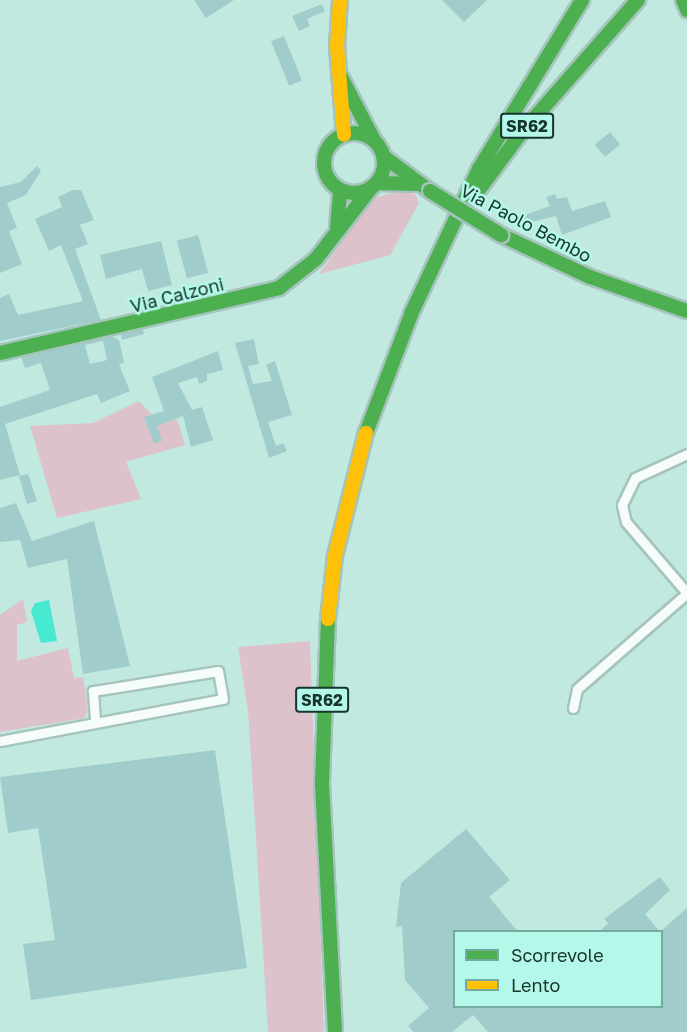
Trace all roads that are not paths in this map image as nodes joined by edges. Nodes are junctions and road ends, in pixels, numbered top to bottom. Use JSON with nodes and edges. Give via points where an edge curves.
{"nodes":[{"id":1,"x":340,"y":0,"type":"edge"},
{"id":2,"x":582,"y":0,"type":"edge"},
{"id":3,"x":638,"y":0,"type":"edge"},
{"id":4,"x":652,"y":0,"type":"edge"},
{"id":5,"x":683,"y":0,"type":"edge"},
{"id":6,"x":687,"y":10,"type":"edge"},
{"id":7,"x":576,"y":67,"type":"junction"},
{"id":8,"x":338,"y":70,"type":"junction"},
{"id":9,"x":344,"y":135,"type":"junction"},
{"id":10,"x":374,"y":140,"type":"junction"},
{"id":11,"x":383,"y":156,"type":"junction"},
{"id":12,"x":374,"y":185,"type":"junction"},
{"id":13,"x":424,"y":188,"type":"junction"},
{"id":14,"x":340,"y":190,"type":"junction"},
{"id":15,"x":337,"y":227,"type":"junction"},
{"id":16,"x":452,"y":231,"type":"junction"},
{"id":17,"x":687,"y":311,"type":"edge"},
{"id":18,"x":0,"y":353,"type":"edge"},
{"id":19,"x":687,"y":454,"type":"edge"},
{"id":20,"x":687,"y":593,"type":"edge"},
{"id":21,"x":573,"y":708,"type":"dead end"},
{"id":22,"x":95,"y":723,"type":"junction"},
{"id":23,"x":0,"y":741,"type":"edge"},
{"id":24,"x":335,"y":1032,"type":"edge"}],
"edges":[{"from":1,"to":8,"type":"main road","name":"Via Paolo Bembo"},
{"from":2,"to":16,"type":"main road","via":[[479,169]]},
{"from":3,"to":7,"type":"main road","number":"SR62"},
{"from":4,"to":7,"type":"main road"},
{"from":5,"to":6,"type":"main road"},
{"from":7,"to":16,"type":"main road","number":"SR62","via":[[521,133]]},
{"from":8,"to":9,"type":"main road","name":"Via Paolo Bembo"},
{"from":8,"to":10,"type":"main road","name":"Via Paolo Bembo"},
{"from":9,"to":10,"type":"main road"},
{"from":9,"to":14,"type":"main road","via":[[324,158],[325,173]]},
{"from":10,"to":11,"type":"main road","name":"Via Paolo Bembo"},
{"from":11,"to":12,"type":"main road"},
{"from":11,"to":13,"type":"main road","name":"Via Paolo Bembo"},
{"from":12,"to":13,"type":"main road"},
{"from":12,"to":14,"type":"main road"},
{"from":12,"to":15,"type":"main road","name":"Via Calzoni"},
{"from":13,"to":17,"type":"main road","name":"Via Paolo Bembo","bridge":true,"via":[[501,235],[590,277]]},
{"from":14,"to":15,"type":"main road","name":"Via Calzoni"},
{"from":15,"to":18,"type":"main road","name":"Via Calzoni","via":[[316,258],[279,288]]},
{"from":16,"to":24,"type":"main road","number":"SR62","via":[[412,312],[362,443],[335,556],[323,660],[322,784]]},
{"from":19,"to":20,"type":"street","via":[[635,478],[622,505],[626,522]]},
{"from":20,"to":21,"type":"street","via":[[577,689]]},
{"from":22,"to":22,"type":"street","via":[[223,699],[218,671],[93,691]]},
{"from":22,"to":23,"type":"street"}]}
